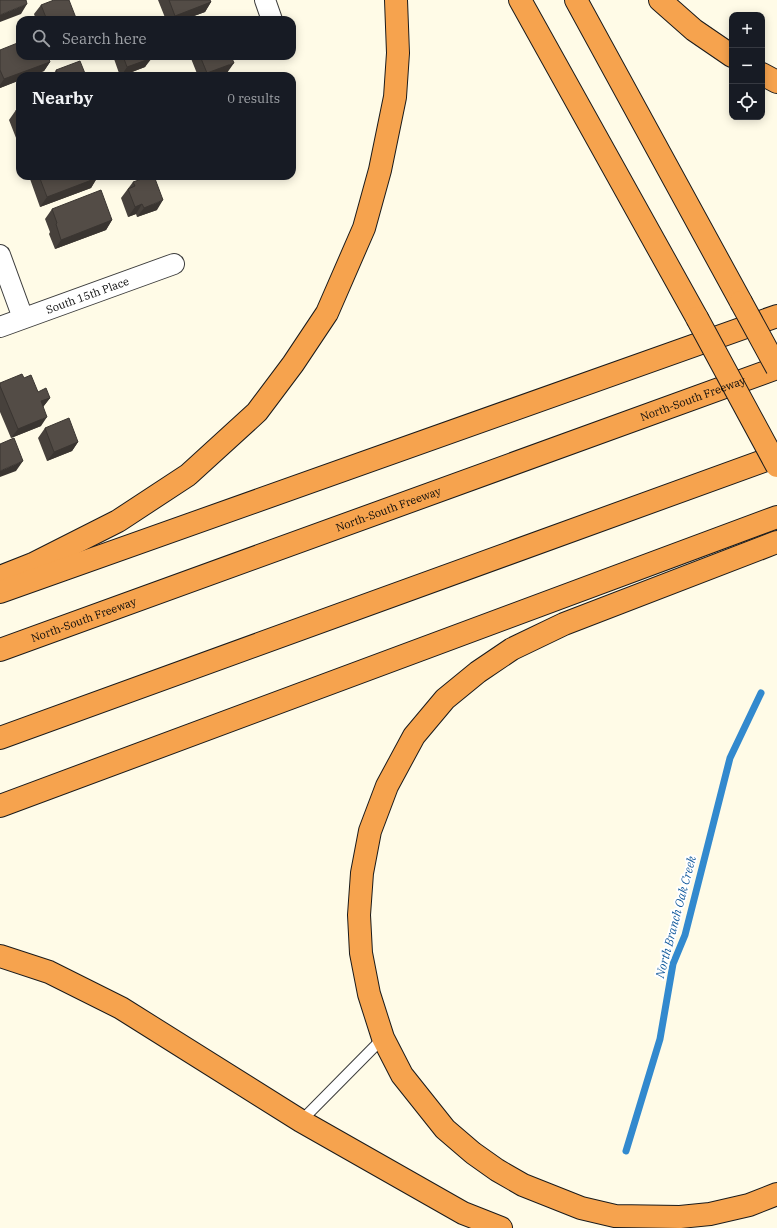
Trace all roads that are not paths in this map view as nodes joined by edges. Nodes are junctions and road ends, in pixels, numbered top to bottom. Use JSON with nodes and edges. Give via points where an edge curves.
{"nodes":[{"id":1,"x":265,"y":0,"type":"edge"},
{"id":2,"x":396,"y":0,"type":"edge"},
{"id":3,"x":520,"y":0,"type":"edge"},
{"id":4,"x":576,"y":0,"type":"edge"},
{"id":5,"x":660,"y":0,"type":"edge"},
{"id":6,"x":271,"y":16,"type":"edge"},
{"id":7,"x":729,"y":54,"type":"edge"},
{"id":8,"x":765,"y":76,"type":"edge"},
{"id":9,"x":777,"y":82,"type":"edge"},
{"id":10,"x":0,"y":255,"type":"edge"},
{"id":11,"x":174,"y":264,"type":"dead end"},
{"id":12,"x":777,"y":316,"type":"edge"},
{"id":13,"x":23,"y":318,"type":"junction"},
{"id":14,"x":0,"y":327,"type":"edge"},
{"id":15,"x":777,"y":368,"type":"edge"},
{"id":16,"x":777,"y":456,"type":"edge"},
{"id":17,"x":777,"y":466,"type":"edge"},
{"id":18,"x":777,"y":517,"type":"edge"},
{"id":19,"x":777,"y":542,"type":"edge"},
{"id":20,"x":0,"y":577,"type":"edge"},
{"id":21,"x":0,"y":592,"type":"edge"},
{"id":22,"x":0,"y":650,"type":"edge"},
{"id":23,"x":0,"y":738,"type":"edge"},
{"id":24,"x":0,"y":806,"type":"edge"},
{"id":25,"x":0,"y":956,"type":"edge"},
{"id":26,"x":382,"y":1038,"type":"junction"},
{"id":27,"x":301,"y":1122,"type":"junction"},
{"id":28,"x":777,"y":1194,"type":"edge"},
{"id":29,"x":502,"y":1228,"type":"edge"}],
"edges":[{"from":1,"to":6,"type":"street"},
{"from":2,"to":20,"type":"highway","via":[[398,53],[395,97],[380,170],[364,228],[327,313],[293,364],[257,412],[188,475],[118,521],[33,564]]},
{"from":3,"to":17,"type":"highway","bridge":true},
{"from":4,"to":15,"type":"highway","bridge":true},
{"from":5,"to":7,"type":"highway","via":[[694,30]]},
{"from":8,"to":9,"type":"highway"},
{"from":10,"to":13,"type":"street"},
{"from":11,"to":13,"type":"street","name":"South 15th Place"},
{"from":12,"to":21,"type":"highway"},
{"from":13,"to":14,"type":"street","name":"South 15th Place"},
{"from":15,"to":22,"type":"highway","name":"North-South Freeway"},
{"from":16,"to":23,"type":"highway"},
{"from":18,"to":24,"type":"highway"},
{"from":19,"to":26,"type":"highway","via":[[564,624],[512,649],[445,699],[414,736],[387,786],[370,831],[362,874],[359,915],[361,953],[369,994]]},
{"from":25,"to":27,"type":"highway","via":[[49,972],[121,1008]]},
{"from":26,"to":27,"type":"lane"},
{"from":26,"to":28,"type":"highway","via":[[402,1075],[445,1129],[473,1153],[523,1185],[581,1208],[615,1216],[680,1217],[710,1214],[749,1205]]},
{"from":27,"to":29,"type":"highway","via":[[464,1213]]}]}
